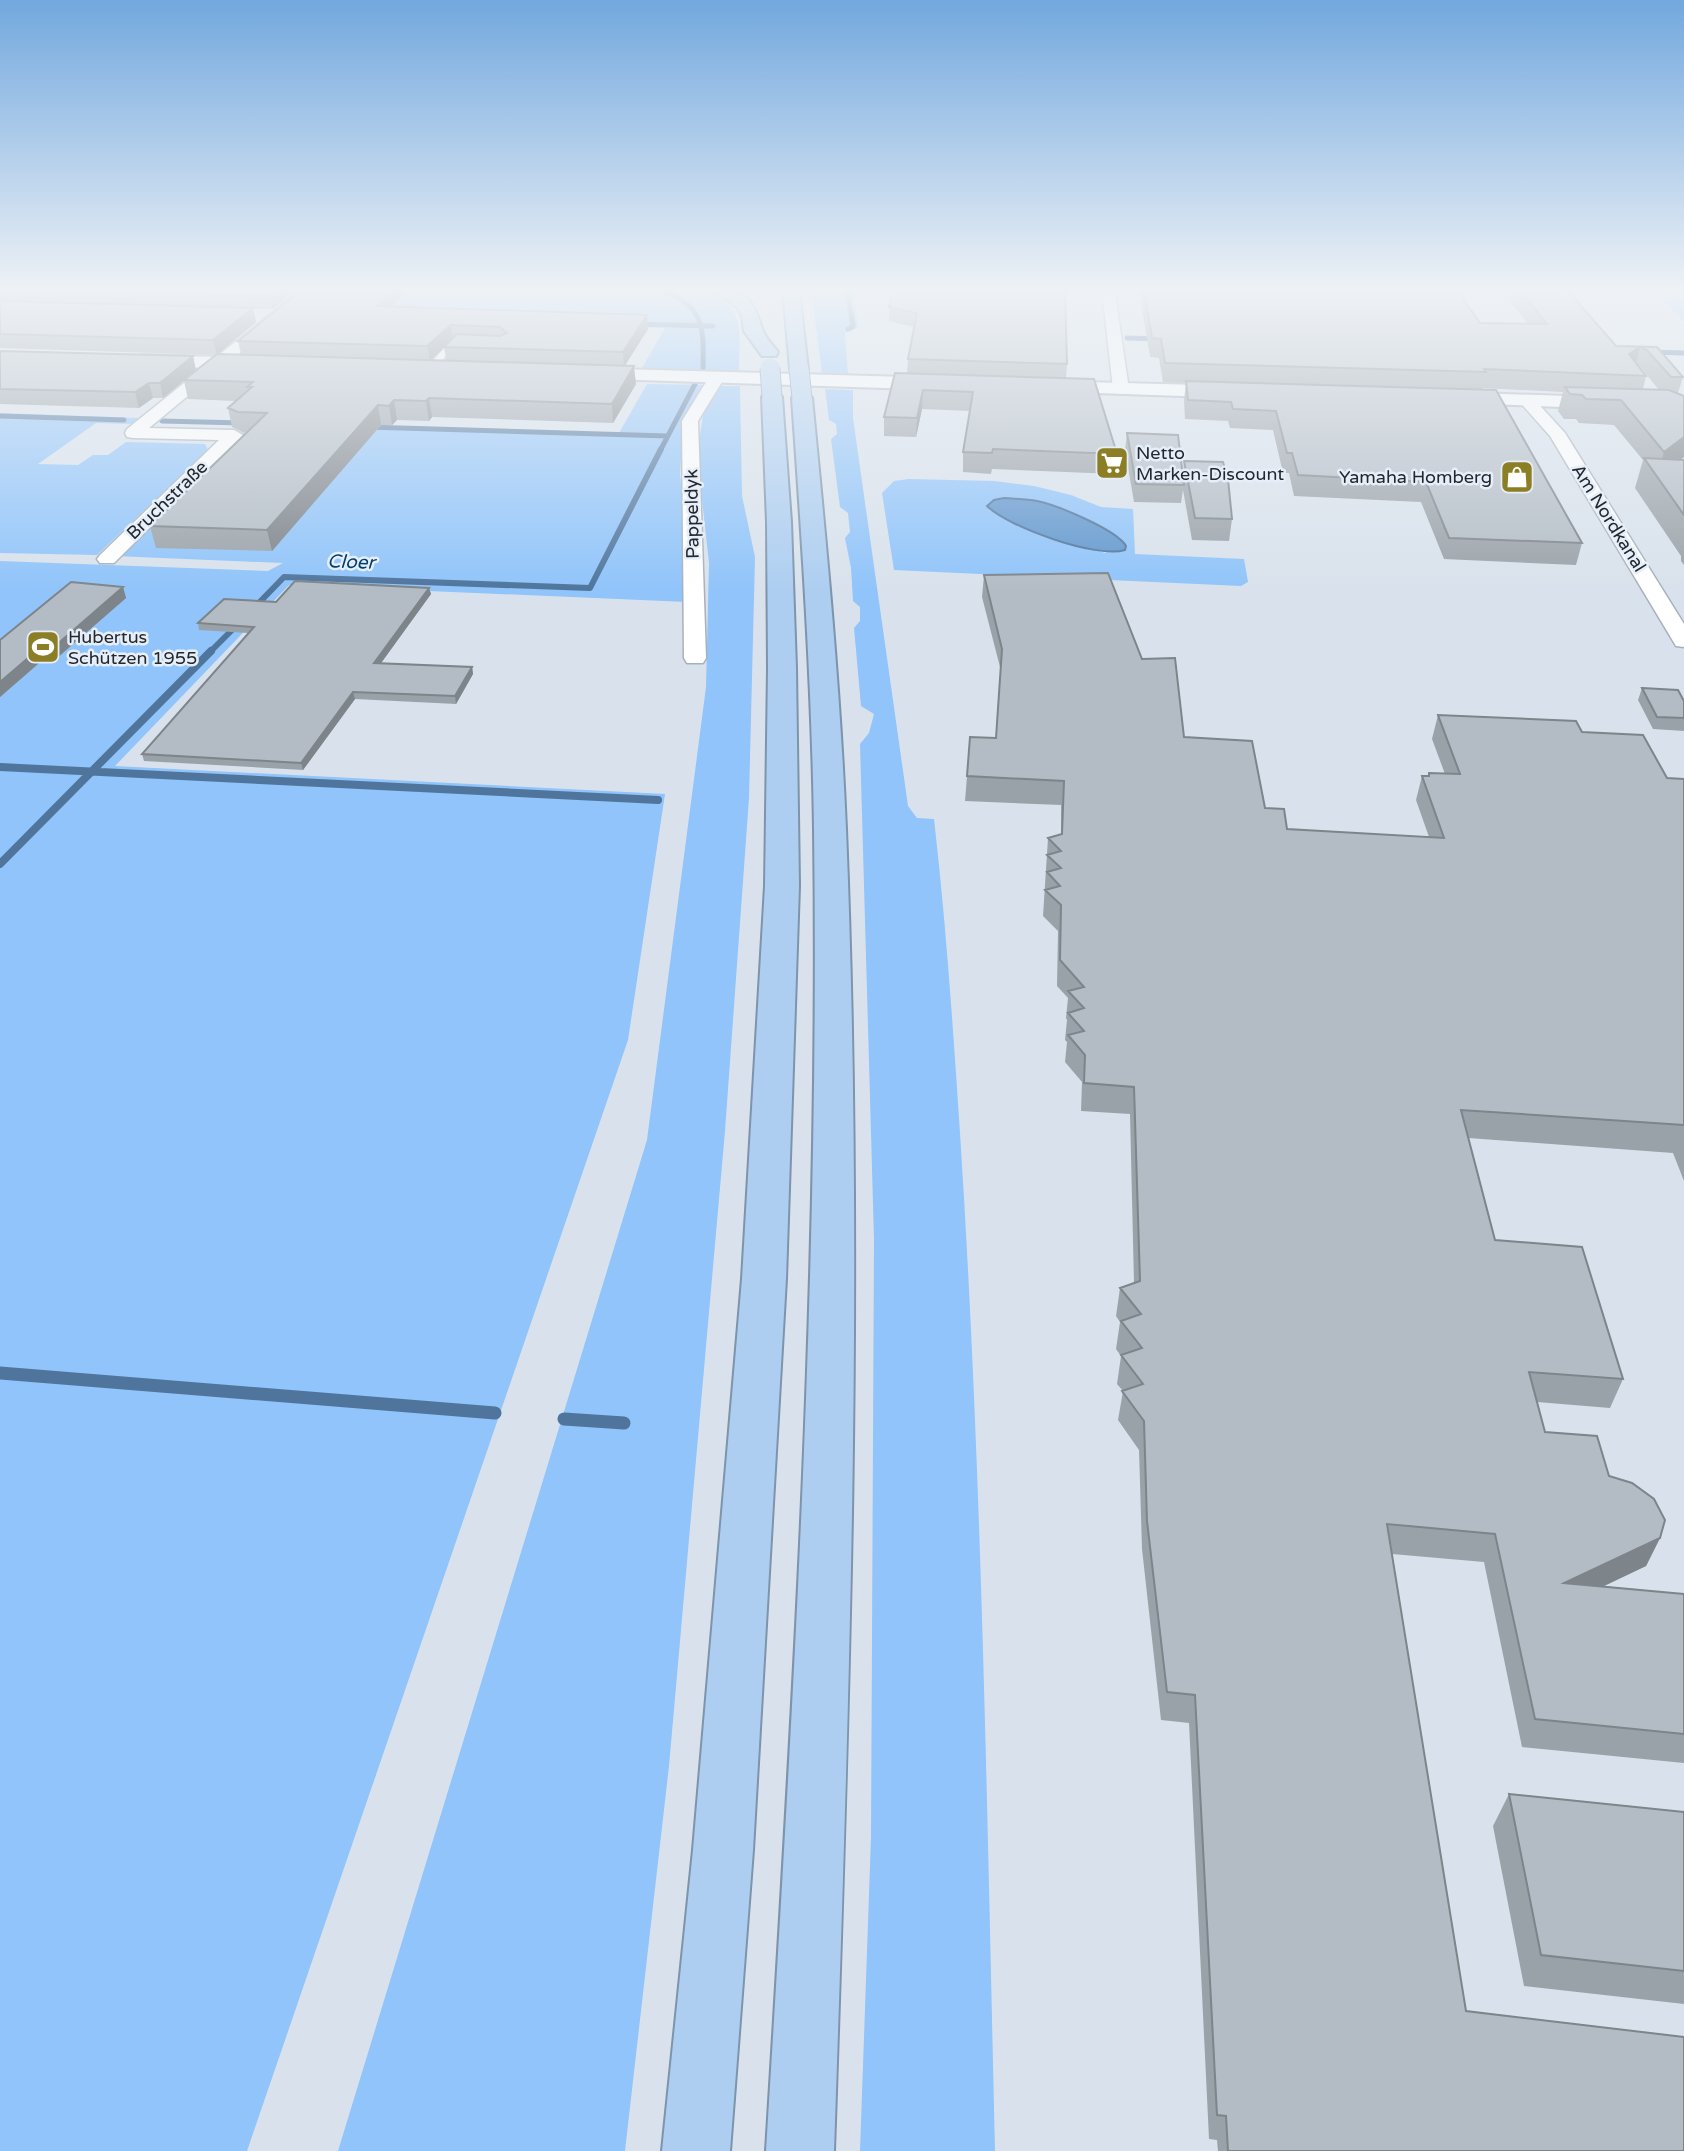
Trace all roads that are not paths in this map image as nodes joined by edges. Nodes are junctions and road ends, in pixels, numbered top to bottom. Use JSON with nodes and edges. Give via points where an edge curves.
{"nodes":[{"id":1,"x":187,"y":390,"type":"edge"},
{"id":2,"x":709,"y":390,"type":"edge"},
{"id":3,"x":791,"y":390,"type":"edge"},
{"id":4,"x":791,"y":390,"type":"edge"},
{"id":5,"x":1170,"y":390,"type":"edge"},
{"id":6,"x":1647,"y":390,"type":"edge"},
{"id":7,"x":1263,"y":393,"type":"edge"},
{"id":8,"x":1429,"y":398,"type":"edge"},
{"id":9,"x":1527,"y":401,"type":"junction"},
{"id":10,"x":1660,"y":405,"type":"junction"},
{"id":11,"x":1684,"y":406,"type":"edge"},
{"id":12,"x":1684,"y":415,"type":"edge"},
{"id":13,"x":107,"y":559,"type":"dead end"},
{"id":14,"x":1684,"y":641,"type":"edge"},
{"id":15,"x":695,"y":658,"type":"dead end"},
{"id":16,"x":696,"y":2151,"type":"edge"},
{"id":17,"x":800,"y":2151,"type":"edge"}],
"edges":[{"from":1,"to":13,"type":"street","name":"Bruchstraße","via":[[133,433],[234,435]]},
{"from":2,"to":15,"type":"street","name":"Pappeldyk","via":[[690,421]]},
{"from":3,"to":16,"type":"highway","via":[[782,642],[782,886],[763,1293]]},
{"from":4,"to":17,"type":"highway","via":[[823,667],[831,888],[831,1281],[815,1855]]},
{"from":5,"to":7,"type":"street"},
{"from":6,"to":10,"type":"street"},
{"from":8,"to":9,"type":"street"},
{"from":9,"to":10,"type":"street"},
{"from":9,"to":14,"type":"street","name":"Am Nordkanal","via":[[1556,433]]},
{"from":10,"to":11,"type":"street"},
{"from":10,"to":12,"type":"street"}]}
